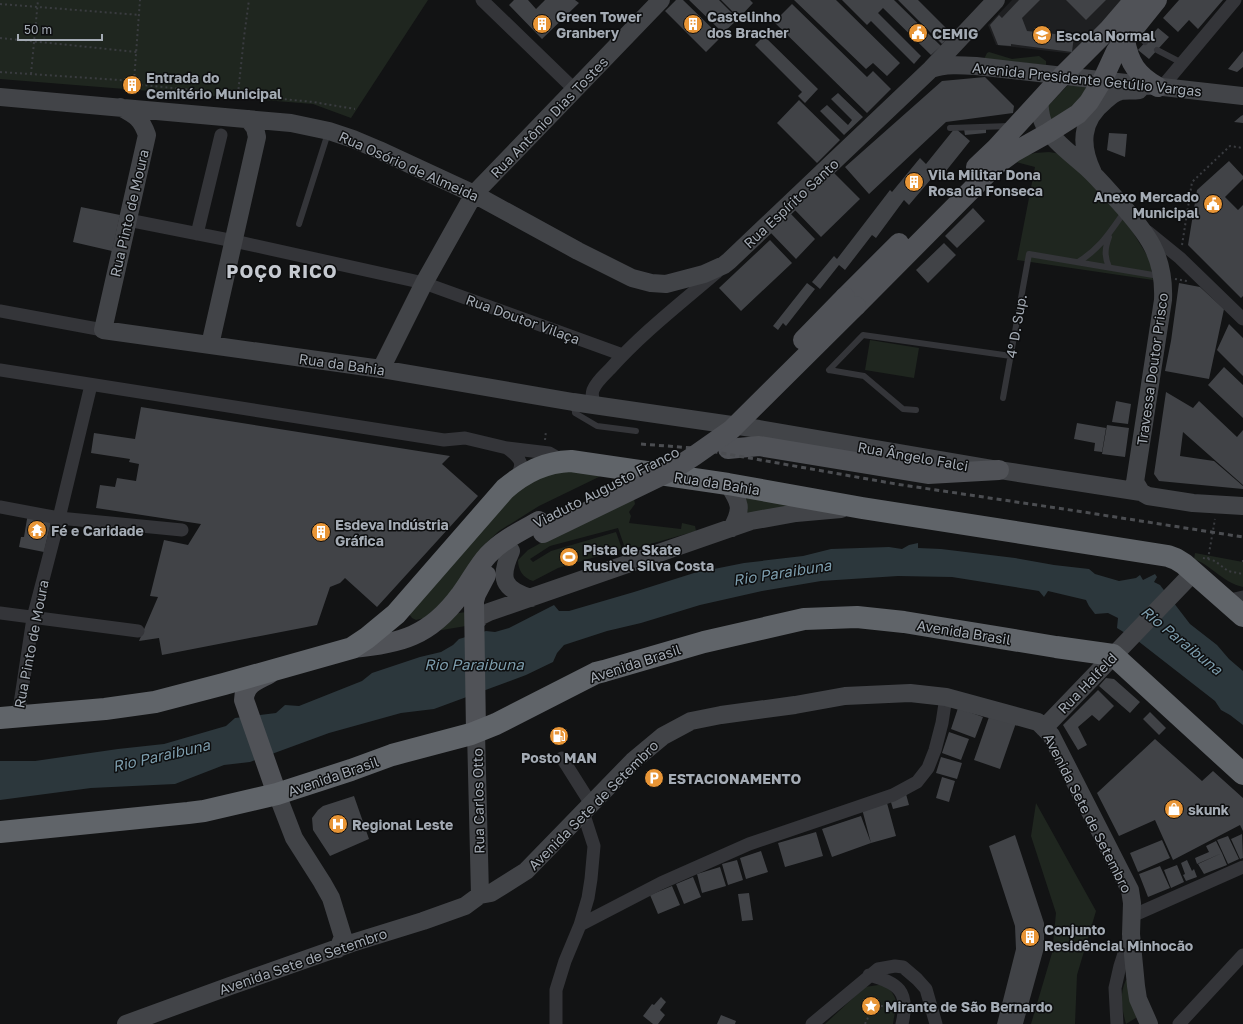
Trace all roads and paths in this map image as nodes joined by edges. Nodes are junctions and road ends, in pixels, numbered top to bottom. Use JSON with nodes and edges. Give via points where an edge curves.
{"nodes":[{"id":1,"x":38,"y":0,"type":"edge"},
{"id":2,"x":140,"y":0,"type":"edge"},
{"id":3,"x":249,"y":0,"type":"edge"},
{"id":4,"x":482,"y":0,"type":"edge"},
{"id":5,"x":661,"y":0,"type":"edge"},
{"id":6,"x":996,"y":0,"type":"edge"},
{"id":7,"x":1134,"y":0,"type":"edge"},
{"id":8,"x":1157,"y":0,"type":"edge"},
{"id":9,"x":1235,"y":0,"type":"edge"},
{"id":10,"x":0,"y":4,"type":"edge"},
{"id":11,"x":37,"y":7,"type":"junction"},
{"id":12,"x":140,"y":15,"type":"junction"},
{"id":13,"x":0,"y":38,"type":"edge"},
{"id":14,"x":1134,"y":38,"type":"junction"},
{"id":15,"x":34,"y":41,"type":"junction"},
{"id":16,"x":1157,"y":50,"type":"dead end"},
{"id":17,"x":137,"y":52,"type":"junction"},
{"id":18,"x":1182,"y":63,"type":"junction"},
{"id":19,"x":931,"y":69,"type":"junction"},
{"id":20,"x":0,"y":72,"type":"edge"},
{"id":21,"x":31,"y":75,"type":"junction"},
{"id":22,"x":1063,"y":75,"type":"junction"},
{"id":23,"x":1103,"y":79,"type":"junction"},
{"id":24,"x":134,"y":81,"type":"junction"},
{"id":25,"x":1160,"y":87,"type":"junction"},
{"id":26,"x":575,"y":90,"type":"junction"},
{"id":27,"x":238,"y":94,"type":"junction"},
{"id":28,"x":1243,"y":96,"type":"edge"},
{"id":29,"x":4,"y":99,"type":"edge"},
{"id":30,"x":1039,"y":101,"type":"junction"},
{"id":31,"x":120,"y":107,"type":"junction"},
{"id":32,"x":355,"y":109,"type":"dead end"},
{"id":33,"x":180,"y":113,"type":"junction"},
{"id":34,"x":248,"y":119,"type":"junction"},
{"id":35,"x":1016,"y":126,"type":"junction"},
{"id":36,"x":950,"y":128,"type":"dead end"},
{"id":37,"x":328,"y":131,"type":"junction"},
{"id":38,"x":1048,"y":133,"type":"junction"},
{"id":39,"x":147,"y":135,"type":"junction"},
{"id":40,"x":221,"y":135,"type":"dead end"},
{"id":41,"x":1243,"y":148,"type":"edge"},
{"id":42,"x":1094,"y":175,"type":"junction"},
{"id":43,"x":474,"y":194,"type":"junction"},
{"id":44,"x":1126,"y":210,"type":"junction"},
{"id":45,"x":128,"y":220,"type":"junction"},
{"id":46,"x":299,"y":224,"type":"dead end"},
{"id":47,"x":1140,"y":226,"type":"junction"},
{"id":48,"x":1112,"y":230,"type":"junction"},
{"id":49,"x":197,"y":234,"type":"junction"},
{"id":50,"x":234,"y":241,"type":"junction"},
{"id":51,"x":1180,"y":258,"type":"junction"},
{"id":52,"x":1078,"y":262,"type":"junction"},
{"id":53,"x":724,"y":265,"type":"junction"},
{"id":54,"x":1109,"y":267,"type":"junction"},
{"id":55,"x":1162,"y":276,"type":"junction"},
{"id":56,"x":424,"y":283,"type":"junction"},
{"id":57,"x":850,"y":301,"type":"junction"},
{"id":58,"x":0,"y":311,"type":"edge"},
{"id":59,"x":1243,"y":319,"type":"edge"},
{"id":60,"x":103,"y":330,"type":"junction"},
{"id":61,"x":210,"y":344,"type":"junction"},
{"id":62,"x":623,"y":354,"type":"junction"},
{"id":63,"x":1011,"y":356,"type":"junction"},
{"id":64,"x":381,"y":369,"type":"junction"},
{"id":65,"x":0,"y":370,"type":"edge"},
{"id":66,"x":91,"y":385,"type":"junction"},
{"id":67,"x":1003,"y":398,"type":"dead end"},
{"id":68,"x":573,"y":402,"type":"junction"},
{"id":69,"x":595,"y":405,"type":"junction"},
{"id":70,"x":916,"y":410,"type":"dead end"},
{"id":71,"x":684,"y":419,"type":"joint"},
{"id":72,"x":636,"y":431,"type":"dead end"},
{"id":73,"x":507,"y":448,"type":"junction"},
{"id":74,"x":694,"y":456,"type":"junction"},
{"id":75,"x":567,"y":461,"type":"junction"},
{"id":76,"x":999,"y":470,"type":"junction"},
{"id":77,"x":512,"y":482,"type":"junction"},
{"id":78,"x":728,"y":484,"type":"junction"},
{"id":79,"x":1141,"y":492,"type":"junction"},
{"id":80,"x":1243,"y":506,"type":"edge"},
{"id":81,"x":0,"y":507,"type":"edge"},
{"id":82,"x":862,"y":508,"type":"junction"},
{"id":83,"x":1215,"y":517,"type":"dead end"},
{"id":84,"x":59,"y":518,"type":"junction"},
{"id":85,"x":541,"y":527,"type":"junction"},
{"id":86,"x":732,"y":528,"type":"junction"},
{"id":87,"x":182,"y":530,"type":"dead end"},
{"id":88,"x":511,"y":551,"type":"junction"},
{"id":89,"x":1194,"y":570,"type":"junction"},
{"id":90,"x":1243,"y":574,"type":"edge"},
{"id":91,"x":531,"y":598,"type":"junction"},
{"id":92,"x":1234,"y":599,"type":"edge"},
{"id":93,"x":0,"y":613,"type":"edge"},
{"id":94,"x":1243,"y":616,"type":"edge"},
{"id":95,"x":33,"y":618,"type":"junction"},
{"id":96,"x":474,"y":628,"type":"junction"},
{"id":97,"x":138,"y":631,"type":"dead end"},
{"id":98,"x":352,"y":648,"type":"junction"},
{"id":99,"x":1113,"y":655,"type":"junction"},
{"id":100,"x":283,"y":668,"type":"junction"},
{"id":101,"x":946,"y":697,"type":"junction"},
{"id":102,"x":9,"y":718,"type":"edge"},
{"id":103,"x":1044,"y":728,"type":"junction"},
{"id":104,"x":476,"y":732,"type":"junction"},
{"id":105,"x":562,"y":758,"type":"dead end"},
{"id":106,"x":1243,"y":774,"type":"edge"},
{"id":107,"x":274,"y":786,"type":"junction"},
{"id":108,"x":587,"y":808,"type":"junction"},
{"id":109,"x":0,"y":832,"type":"edge"},
{"id":110,"x":1243,"y":867,"type":"edge"},
{"id":111,"x":480,"y":895,"type":"junction"},
{"id":112,"x":1132,"y":916,"type":"junction"},
{"id":113,"x":580,"y":925,"type":"junction"},
{"id":114,"x":1130,"y":934,"type":"junction"},
{"id":115,"x":344,"y":943,"type":"junction"},
{"id":116,"x":1243,"y":955,"type":"edge"},
{"id":117,"x":869,"y":975,"type":"junction"},
{"id":118,"x":861,"y":997,"type":"dead end"},
{"id":119,"x":867,"y":1001,"type":"junction"},
{"id":120,"x":876,"y":1005,"type":"junction"},
{"id":121,"x":883,"y":1007,"type":"dead end"},
{"id":122,"x":872,"y":1009,"type":"junction"},
{"id":123,"x":129,"y":1024,"type":"edge"},
{"id":124,"x":556,"y":1024,"type":"edge"},
{"id":125,"x":812,"y":1024,"type":"edge"},
{"id":126,"x":864,"y":1024,"type":"edge"},
{"id":127,"x":902,"y":1024,"type":"edge"},
{"id":128,"x":936,"y":1024,"type":"edge"},
{"id":129,"x":1117,"y":1024,"type":"edge"},
{"id":130,"x":1149,"y":1024,"type":"edge"},
{"id":131,"x":1180,"y":1024,"type":"edge"}],
"edges":[{"from":1,"to":11,"type":"path"},
{"from":2,"to":12,"type":"path"},
{"from":3,"to":27,"type":"path"},
{"from":4,"to":26,"type":"street"},
{"from":5,"to":26,"type":"main road","name":"Rua Antônio Dias Tostes"},
{"from":6,"to":19,"type":"main road","name":"Rua Espírito Santo"},
{"from":7,"to":22,"type":"main road"},
{"from":8,"to":14,"type":"main road"},
{"from":9,"to":18,"type":"street"},
{"from":10,"to":11,"type":"path"},
{"from":11,"to":12,"type":"path"},
{"from":11,"to":15,"type":"path"},
{"from":12,"to":17,"type":"path"},
{"from":13,"to":15,"type":"path"},
{"from":14,"to":23,"type":"main road","via":[[1116,51]]},
{"from":14,"to":25,"type":"main road","via":[[1129,59],[1151,83]]},
{"from":15,"to":17,"type":"path"},
{"from":15,"to":21,"type":"path"},
{"from":16,"to":18,"type":"lane"},
{"from":17,"to":24,"type":"path"},
{"from":18,"to":25,"type":"street"},
{"from":19,"to":22,"type":"main road","name":"Avenida Presidente Getúlio Vargas","via":[[961,65]]},
{"from":19,"to":53,"type":"main road","name":"Rua Espírito Santo"},
{"from":20,"to":21,"type":"path"},
{"from":21,"to":24,"type":"path"},
{"from":22,"to":23,"type":"main road","name":"Avenida Presidente Getúlio Vargas"},
{"from":22,"to":30,"type":"main road"},
{"from":23,"to":25,"type":"main road","name":"Avenida Presidente Getúlio Vargas"},
{"from":23,"to":38,"type":"main road","via":[[1078,114]]},
{"from":24,"to":27,"type":"path","via":[[133,84]]},
{"from":25,"to":28,"type":"main road","name":"Avenida Presidente Getúlio Vargas"},
{"from":25,"to":42,"type":"main road","via":[[1116,93],[1097,107],[1087,120],[1084,130],[1086,154]]},
{"from":26,"to":43,"type":"main road","name":"Rua Antônio Dias Tostes"},
{"from":27,"to":32,"type":"path"},
{"from":29,"to":31,"type":"main road","name":"Rua Osório de Almeida"},
{"from":30,"to":35,"type":"main road"},
{"from":30,"to":38,"type":"main road","via":[[1042,121]]},
{"from":31,"to":33,"type":"main road","name":"Rua Osório de Almeida"},
{"from":31,"to":39,"type":"main road","name":"Rua Pinto de Moura","via":[[141,121]]},
{"from":33,"to":34,"type":"main road","name":"Rua Osório de Almeida"},
{"from":33,"to":39,"type":"main road","via":[[160,120]]},
{"from":34,"to":37,"type":"main road","name":"Rua Osório de Almeida","via":[[291,123]]},
{"from":34,"to":50,"type":"main road","via":[[255,128],[257,137]]},
{"from":35,"to":36,"type":"lane"},
{"from":35,"to":57,"type":"main road"},
{"from":37,"to":43,"type":"main road","name":"Rua Osório de Almeida","via":[[354,139]]},
{"from":37,"to":46,"type":"lane"},
{"from":38,"to":42,"type":"main road"},
{"from":38,"to":57,"type":"main road","via":[[995,166]]},
{"from":39,"to":45,"type":"main road","name":"Rua Pinto de Moura"},
{"from":40,"to":49,"type":"street"},
{"from":41,"to":51,"type":"path","via":[[1230,146],[1192,182]]},
{"from":42,"to":44,"type":"main road","name":"Travessa Doutor Prisco"},
{"from":43,"to":53,"type":"main road","name":"Rua Osório de Almeida","via":[[632,278],[666,284],[704,274]]},
{"from":43,"to":56,"type":"main road","name":"Rua Antônio Dias Tostes"},
{"from":44,"to":47,"type":"main road","name":"Travessa Doutor Prisco"},
{"from":44,"to":48,"type":"lane"},
{"from":45,"to":49,"type":"street","name":"Rua Doutor Vilaça"},
{"from":45,"to":60,"type":"main road","name":"Rua Pinto de Moura"},
{"from":47,"to":51,"type":"street"},
{"from":47,"to":55,"type":"main road","name":"Travessa Doutor Prisco","via":[[1154,248]]},
{"from":48,"to":52,"type":"lane","via":[[1100,246]]},
{"from":48,"to":54,"type":"lane","via":[[1105,252]]},
{"from":49,"to":50,"type":"street","name":"Rua Doutor Vilaça"},
{"from":50,"to":56,"type":"street","name":"Rua Doutor Vilaça"},
{"from":50,"to":61,"type":"main road"},
{"from":51,"to":59,"type":"street"},
{"from":52,"to":54,"type":"lane"},
{"from":52,"to":63,"type":"lane","name":"4º D. Sup.","via":[[1029,254]]},
{"from":53,"to":62,"type":"street","name":"Rua Espírito Santo"},
{"from":54,"to":55,"type":"lane"},
{"from":55,"to":79,"type":"main road","name":"Travessa Doutor Prisco","via":[[1163,300],[1135,482]]},
{"from":56,"to":62,"type":"street","name":"Rua Doutor Vilaça"},
{"from":56,"to":64,"type":"main road","name":"Rua Antônio Dias Tostes"},
{"from":57,"to":74,"type":"main road","name":"Viaduto Augusto Franco","bridge":true,"via":[[731,430]]},
{"from":57,"to":85,"type":"main road","name":"Viaduto Augusto Franco","bridge":true,"via":[[707,432],[661,462]]},
{"from":58,"to":60,"type":"street","name":"Rua da Bahia"},
{"from":60,"to":61,"type":"main road","name":"Rua da Bahia"},
{"from":61,"to":64,"type":"main road","name":"Rua da Bahia"},
{"from":62,"to":69,"type":"street","name":"Rua Espírito Santo","via":[[593,391]]},
{"from":63,"to":67,"type":"lane","name":"4º D. Sup."},
{"from":63,"to":70,"type":"lane","via":[[863,335],[829,370],[864,376],[903,409]]},
{"from":64,"to":68,"type":"main road","name":"Rua da Bahia"},
{"from":65,"to":66,"type":"street","name":"Rua da Bahia"},
{"from":66,"to":73,"type":"street","name":"Rua da Bahia","via":[[444,440],[465,438]]},
{"from":66,"to":84,"type":"street","name":"Rua Pinto de Moura"},
{"from":68,"to":69,"type":"main road","name":"Rua da Bahia"},
{"from":68,"to":72,"type":"lane","via":[[575,413],[597,426]]},
{"from":69,"to":71,"type":"main road","name":"Rua da Bahia"},
{"from":71,"to":76,"type":"main road","name":"Rua Ângelo Falci","via":[[759,429]]},
{"from":73,"to":75,"type":"street","name":"Rua da Bahia","via":[[549,454]]},
{"from":73,"to":77,"type":"street","via":[[520,461],[521,468]]},
{"from":74,"to":76,"type":"main road","via":[[759,446],[928,474]]},
{"from":74,"to":85,"type":"main road","name":"Viaduto Augusto Franco","bridge":true,"via":[[652,481]]},
{"from":75,"to":77,"type":"highway","via":[[535,469]]},
{"from":75,"to":78,"type":"highway","name":"Rua da Bahia"},
{"from":76,"to":79,"type":"main road","name":"Rua Ângelo Falci"},
{"from":77,"to":98,"type":"highway","via":[[396,614]]},
{"from":78,"to":82,"type":"highway","name":"Rua da Bahia"},
{"from":78,"to":86,"type":"main road","via":[[737,498],[740,509]]},
{"from":79,"to":80,"type":"main road","name":"Rua Ângelo Falci","via":[[1148,496],[1193,503]]},
{"from":81,"to":84,"type":"street"},
{"from":82,"to":86,"type":"main road","via":[[770,517]]},
{"from":82,"to":89,"type":"highway","via":[[1168,556]]},
{"from":83,"to":89,"type":"path"},
{"from":84,"to":87,"type":"street"},
{"from":84,"to":95,"type":"street","name":"Rua Pinto de Moura"},
{"from":85,"to":88,"type":"main road","name":"Viaduto Augusto Franco"},
{"from":85,"to":98,"type":"main road","name":"Viaduto Augusto Franco","via":[[507,539],[495,548],[456,601],[439,620],[425,630],[396,641]]},
{"from":86,"to":91,"type":"main road"},
{"from":88,"to":91,"type":"main road","via":[[504,579],[513,590]]},
{"from":88,"to":96,"type":"main road","name":"Viaduto Augusto Franco","via":[[496,563],[480,584],[474,601]]},
{"from":89,"to":89,"type":"path","via":[[1191,556]]},
{"from":89,"to":90,"type":"path","via":[[1215,560],[1228,571]]},
{"from":89,"to":92,"type":"highway"},
{"from":89,"to":99,"type":"main road","name":"Rua Halfeld"},
{"from":91,"to":96,"type":"main road","via":[[481,616]]},
{"from":92,"to":94,"type":"highway"},
{"from":93,"to":95,"type":"street"},
{"from":95,"to":97,"type":"street"},
{"from":95,"to":102,"type":"street","name":"Rua Pinto de Moura"},
{"from":96,"to":104,"type":"main road","name":"Rua Carlos Otto"},
{"from":98,"to":100,"type":"highway"},
{"from":99,"to":103,"type":"main road","name":"Rua Halfeld"},
{"from":99,"to":104,"type":"highway","name":"Avenida Brasil","via":[[904,622],[858,617],[804,619],[704,642],[596,673]]},
{"from":99,"to":106,"type":"highway"},
{"from":100,"to":102,"type":"highway","via":[[155,702]]},
{"from":100,"to":107,"type":"main road","via":[[252,683],[244,692],[244,700]]},
{"from":101,"to":103,"type":"main road","name":"Avenida Sete de Setembro","via":[[1038,722]]},
{"from":101,"to":108,"type":"main road","name":"Avenida Sete de Setembro","via":[[910,693],[845,696],[691,721],[663,736],[633,761]]},
{"from":101,"to":113,"type":"street","via":[[935,750],[928,768],[917,782],[894,795],[749,844],[661,883]]},
{"from":103,"to":112,"type":"main road","name":"Avenida Sete de Setembro","via":[[1051,735],[1130,890]]},
{"from":104,"to":107,"type":"highway","name":"Avenida Brasil","via":[[392,755],[351,770]]},
{"from":104,"to":111,"type":"main road","name":"Rua Carlos Otto"},
{"from":105,"to":108,"type":"street"},
{"from":107,"to":109,"type":"highway","name":"Avenida Brasil","via":[[204,811],[188,814]]},
{"from":107,"to":115,"type":"main road","via":[[294,838],[330,898]]},
{"from":108,"to":111,"type":"main road","name":"Avenida Sete de Setembro","via":[[526,871],[491,893]]},
{"from":108,"to":113,"type":"street","via":[[594,846],[590,885]]},
{"from":110,"to":112,"type":"street"},
{"from":111,"to":115,"type":"main road","name":"Avenida Sete de Setembro","via":[[465,906],[423,921]]},
{"from":112,"to":114,"type":"main road","name":"Avenida Sete de Setembro"},
{"from":113,"to":124,"type":"street","via":[[556,990]]},
{"from":114,"to":129,"type":"street","via":[[1115,988]]},
{"from":114,"to":130,"type":"main road","name":"Avenida Sete de Setembro","via":[[1138,999]]},
{"from":115,"to":123,"type":"main road","name":"Avenida Sete de Setembro"},
{"from":116,"to":131,"type":"street"},
{"from":117,"to":125,"type":"street"},
{"from":117,"to":127,"type":"street","via":[[885,980],[900,991],[904,1007]]},
{"from":117,"to":128,"type":"street","via":[[878,969],[903,967],[926,989]]},
{"from":118,"to":119,"type":"path"},
{"from":119,"to":120,"type":"path"},
{"from":119,"to":122,"type":"path","via":[[866,1005]]},
{"from":120,"to":121,"type":"path"},
{"from":120,"to":122,"type":"path"},
{"from":122,"to":126,"type":"path"}]}
